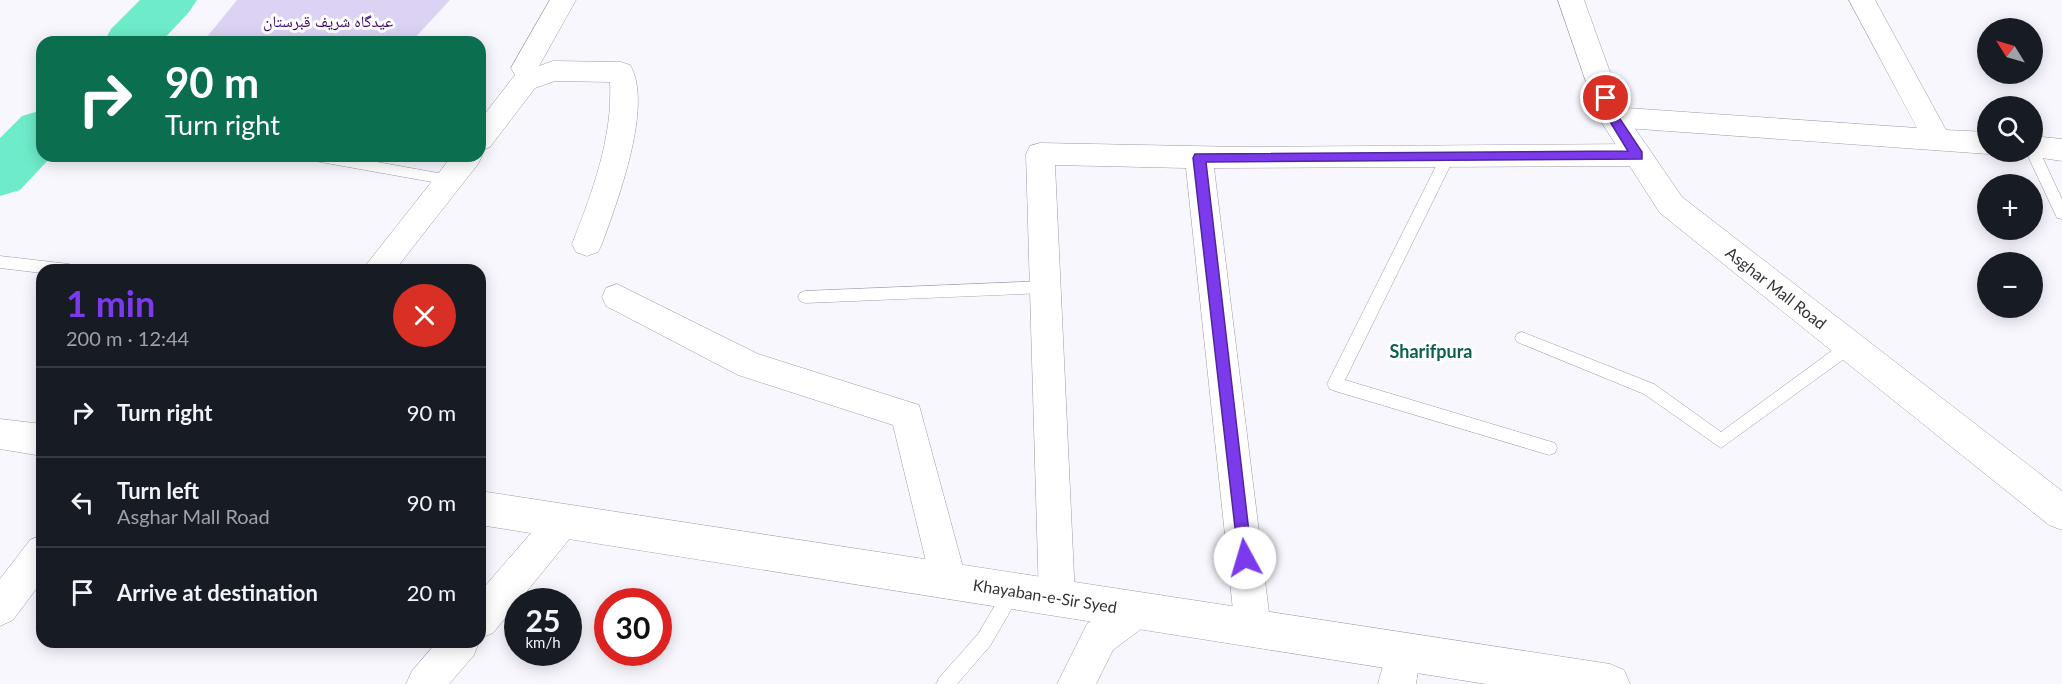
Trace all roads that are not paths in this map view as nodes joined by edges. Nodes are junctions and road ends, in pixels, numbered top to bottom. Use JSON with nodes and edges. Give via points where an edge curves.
{"nodes":[{"id":1,"x":563,"y":0,"type":"edge"},
{"id":2,"x":1571,"y":0,"type":"edge"},
{"id":3,"x":1862,"y":0,"type":"edge"},
{"id":4,"x":534,"y":78,"type":"junction"},
{"id":5,"x":1612,"y":117,"type":"junction"},
{"id":6,"x":486,"y":132,"type":"edge"},
{"id":7,"x":1936,"y":137,"type":"junction"},
{"id":8,"x":1977,"y":141,"type":"edge"},
{"id":9,"x":2043,"y":149,"type":"edge"},
{"id":10,"x":2062,"y":150,"type":"edge"},
{"id":11,"x":1638,"y":155,"type":"junction"},
{"id":12,"x":1448,"y":156,"type":"junction"},
{"id":13,"x":1199,"y":158,"type":"junction"},
{"id":14,"x":348,"y":162,"type":"edge"},
{"id":15,"x":463,"y":162,"type":"edge"},
{"id":16,"x":2038,"y":162,"type":"edge"},
{"id":17,"x":449,"y":180,"type":"junction"},
{"id":18,"x":2062,"y":214,"type":"edge"},
{"id":19,"x":587,"y":244,"type":"dead end"},
{"id":20,"x":0,"y":262,"type":"edge"},
{"id":21,"x":382,"y":264,"type":"edge"},
{"id":22,"x":36,"y":266,"type":"edge"},
{"id":23,"x":1045,"y":287,"type":"junction"},
{"id":24,"x":617,"y":297,"type":"dead end"},
{"id":25,"x":805,"y":297,"type":"dead end"},
{"id":26,"x":1522,"y":338,"type":"dead end"},
{"id":27,"x":1850,"y":346,"type":"junction"},
{"id":28,"x":0,"y":434,"type":"edge"},
{"id":29,"x":36,"y":439,"type":"edge"},
{"id":30,"x":1549,"y":448,"type":"dead end"},
{"id":31,"x":486,"y":509,"type":"edge"},
{"id":32,"x":2062,"y":513,"type":"edge"},
{"id":33,"x":563,"y":521,"type":"junction"},
{"id":34,"x":36,"y":560,"type":"edge"},
{"id":35,"x":949,"y":582,"type":"junction"},
{"id":36,"x":1013,"y":591,"type":"junction"},
{"id":37,"x":1057,"y":598,"type":"junction"},
{"id":38,"x":0,"y":608,"type":"edge"},
{"id":39,"x":1136,"y":611,"type":"junction"},
{"id":40,"x":486,"y":613,"type":"edge"},
{"id":41,"x":1253,"y":629,"type":"junction"},
{"id":42,"x":456,"y":648,"type":"edge"},
{"id":43,"x":1400,"y":668,"type":"edge"},
{"id":44,"x":425,"y":684,"type":"edge"},
{"id":45,"x":945,"y":684,"type":"edge"},
{"id":46,"x":1076,"y":684,"type":"edge"},
{"id":47,"x":1610,"y":684,"type":"edge"}],
"edges":[{"from":1,"to":4,"type":"street","via":[[524,68]]},
{"from":2,"to":5,"type":"main road","name":"Asghar Mall Road"},
{"from":3,"to":7,"type":"street"},
{"from":4,"to":6,"type":"street","via":[[525,81]]},
{"from":4,"to":19,"type":"street","via":[[553,71],[621,72],[625,82],[622,126],[610,182]]},
{"from":5,"to":7,"type":"street"},
{"from":5,"to":11,"type":"main road","name":"Asghar Mall Road"},
{"from":7,"to":8,"type":"street"},
{"from":9,"to":10,"type":"street"},
{"from":11,"to":12,"type":"street"},
{"from":11,"to":27,"type":"main road","name":"Asghar Mall Road","via":[[1671,206]]},
{"from":12,"to":13,"type":"street"},
{"from":12,"to":30,"type":"lane","via":[[1335,384]]},
{"from":13,"to":23,"type":"street","via":[[1040,154]]},
{"from":13,"to":41,"type":"street"},
{"from":14,"to":17,"type":"lane"},
{"from":15,"to":17,"type":"street"},
{"from":16,"to":18,"type":"lane"},
{"from":17,"to":21,"type":"street"},
{"from":20,"to":22,"type":"lane"},
{"from":23,"to":25,"type":"lane"},
{"from":23,"to":37,"type":"street"},
{"from":24,"to":35,"type":"street","via":[[749,365],[907,415]]},
{"from":26,"to":27,"type":"lane","via":[[1649,389],[1721,441]]},
{"from":27,"to":32,"type":"main road","name":"Asghar Mall Road"},
{"from":28,"to":29,"type":"main road"},
{"from":31,"to":33,"type":"main road","name":"Khayaban-e-Sir Syed"},
{"from":33,"to":35,"type":"main road","name":"Khayaban-e-Sir Syed"},
{"from":33,"to":40,"type":"street"},
{"from":34,"to":38,"type":"street"},
{"from":35,"to":36,"type":"main road","name":"Khayaban-e-Sir Syed"},
{"from":36,"to":37,"type":"main road","name":"Khayaban-e-Sir Syed"},
{"from":36,"to":45,"type":"lane","via":[[984,640]]},
{"from":37,"to":39,"type":"main road","name":"Khayaban-e-Sir Syed"},
{"from":39,"to":41,"type":"main road","name":"Khayaban-e-Sir Syed"},
{"from":39,"to":46,"type":"street","via":[[1100,637]]},
{"from":41,"to":43,"type":"main road","name":"Khayaban-e-Sir Syed"},
{"from":42,"to":44,"type":"street"},
{"from":43,"to":47,"type":"main road","name":"Khayaban-e-Sir Syed"}]}
